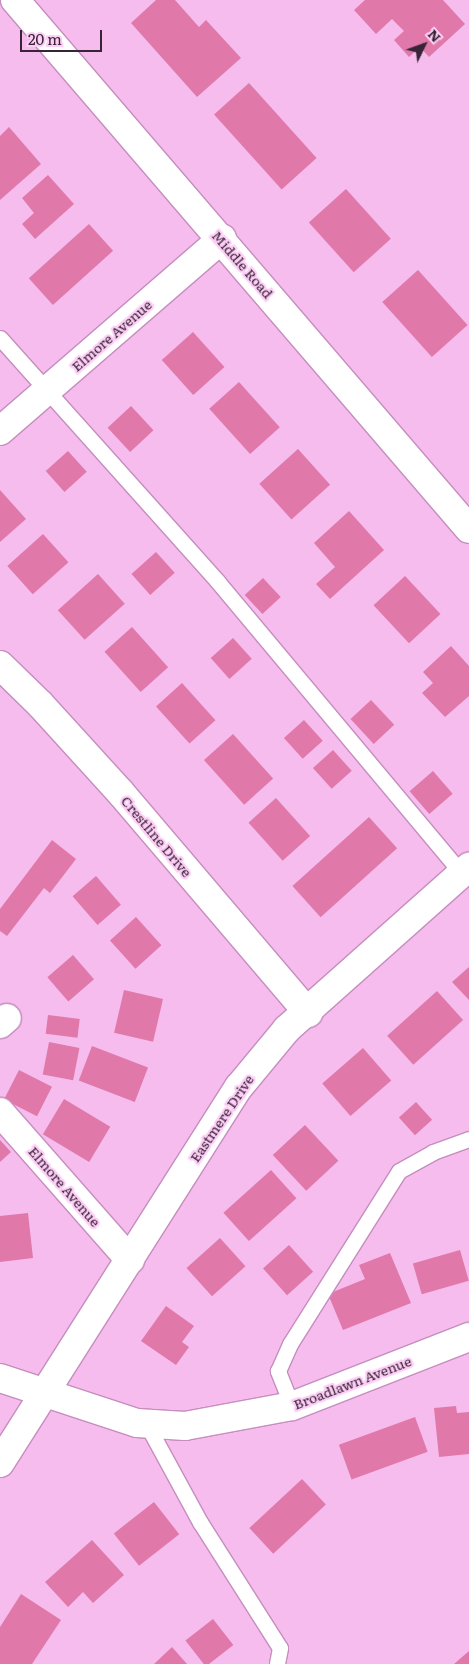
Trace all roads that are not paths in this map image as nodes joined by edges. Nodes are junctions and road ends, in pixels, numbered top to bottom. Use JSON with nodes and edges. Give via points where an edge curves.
{"nodes":[{"id":1,"x":15,"y":0,"type":"edge"},
{"id":2,"x":222,"y":239,"type":"junction"},
{"id":3,"x":0,"y":338,"type":"edge"},
{"id":4,"x":47,"y":390,"type":"junction"},
{"id":5,"x":0,"y":431,"type":"edge"},
{"id":6,"x":469,"y":529,"type":"edge"},
{"id":7,"x":0,"y":665,"type":"edge"},
{"id":8,"x":465,"y":870,"type":"edge"},
{"id":9,"x":308,"y":1013,"type":"junction"},
{"id":10,"x":0,"y":1112,"type":"edge"},
{"id":11,"x":469,"y":1139,"type":"edge"},
{"id":12,"x":130,"y":1260,"type":"junction"},
{"id":13,"x":469,"y":1337,"type":"edge"},
{"id":14,"x":0,"y":1378,"type":"edge"},
{"id":15,"x":46,"y":1392,"type":"junction"},
{"id":16,"x":292,"y":1406,"type":"junction"},
{"id":17,"x":146,"y":1424,"type":"junction"},
{"id":18,"x":0,"y":1463,"type":"edge"},
{"id":19,"x":278,"y":1664,"type":"edge"}],
"edges":[{"from":1,"to":2,"type":"street","name":"Middle Road"},
{"from":2,"to":4,"type":"street","name":"Elmore Avenue"},
{"from":2,"to":6,"type":"street","name":"Middle Road"},
{"from":3,"to":4,"type":"lane"},
{"from":4,"to":5,"type":"street","name":"Elmore Avenue"},
{"from":4,"to":8,"type":"lane","via":[[218,582]]},
{"from":7,"to":9,"type":"street","name":"Crestline Drive","via":[[121,793]]},
{"from":8,"to":9,"type":"street","name":"Eastmere Drive"},
{"from":9,"to":12,"type":"street","name":"Eastmere Drive","via":[[287,1029],[239,1087]]},
{"from":10,"to":12,"type":"street","name":"Elmore Avenue"},
{"from":11,"to":16,"type":"lane","via":[[433,1152],[399,1171],[290,1344],[278,1371]]},
{"from":12,"to":15,"type":"street","name":"Eastmere Drive"},
{"from":13,"to":16,"type":"street","name":"Broadlawn Avenue"},
{"from":14,"to":15,"type":"street","name":"Broadlawn Avenue"},
{"from":15,"to":17,"type":"street","name":"Broadlawn Avenue"},
{"from":15,"to":18,"type":"street","name":"Eastmere Drive"},
{"from":16,"to":17,"type":"street","name":"Broadlawn Avenue","via":[[185,1426]]},
{"from":17,"to":19,"type":"lane","via":[[200,1522],[280,1648]]}]}
